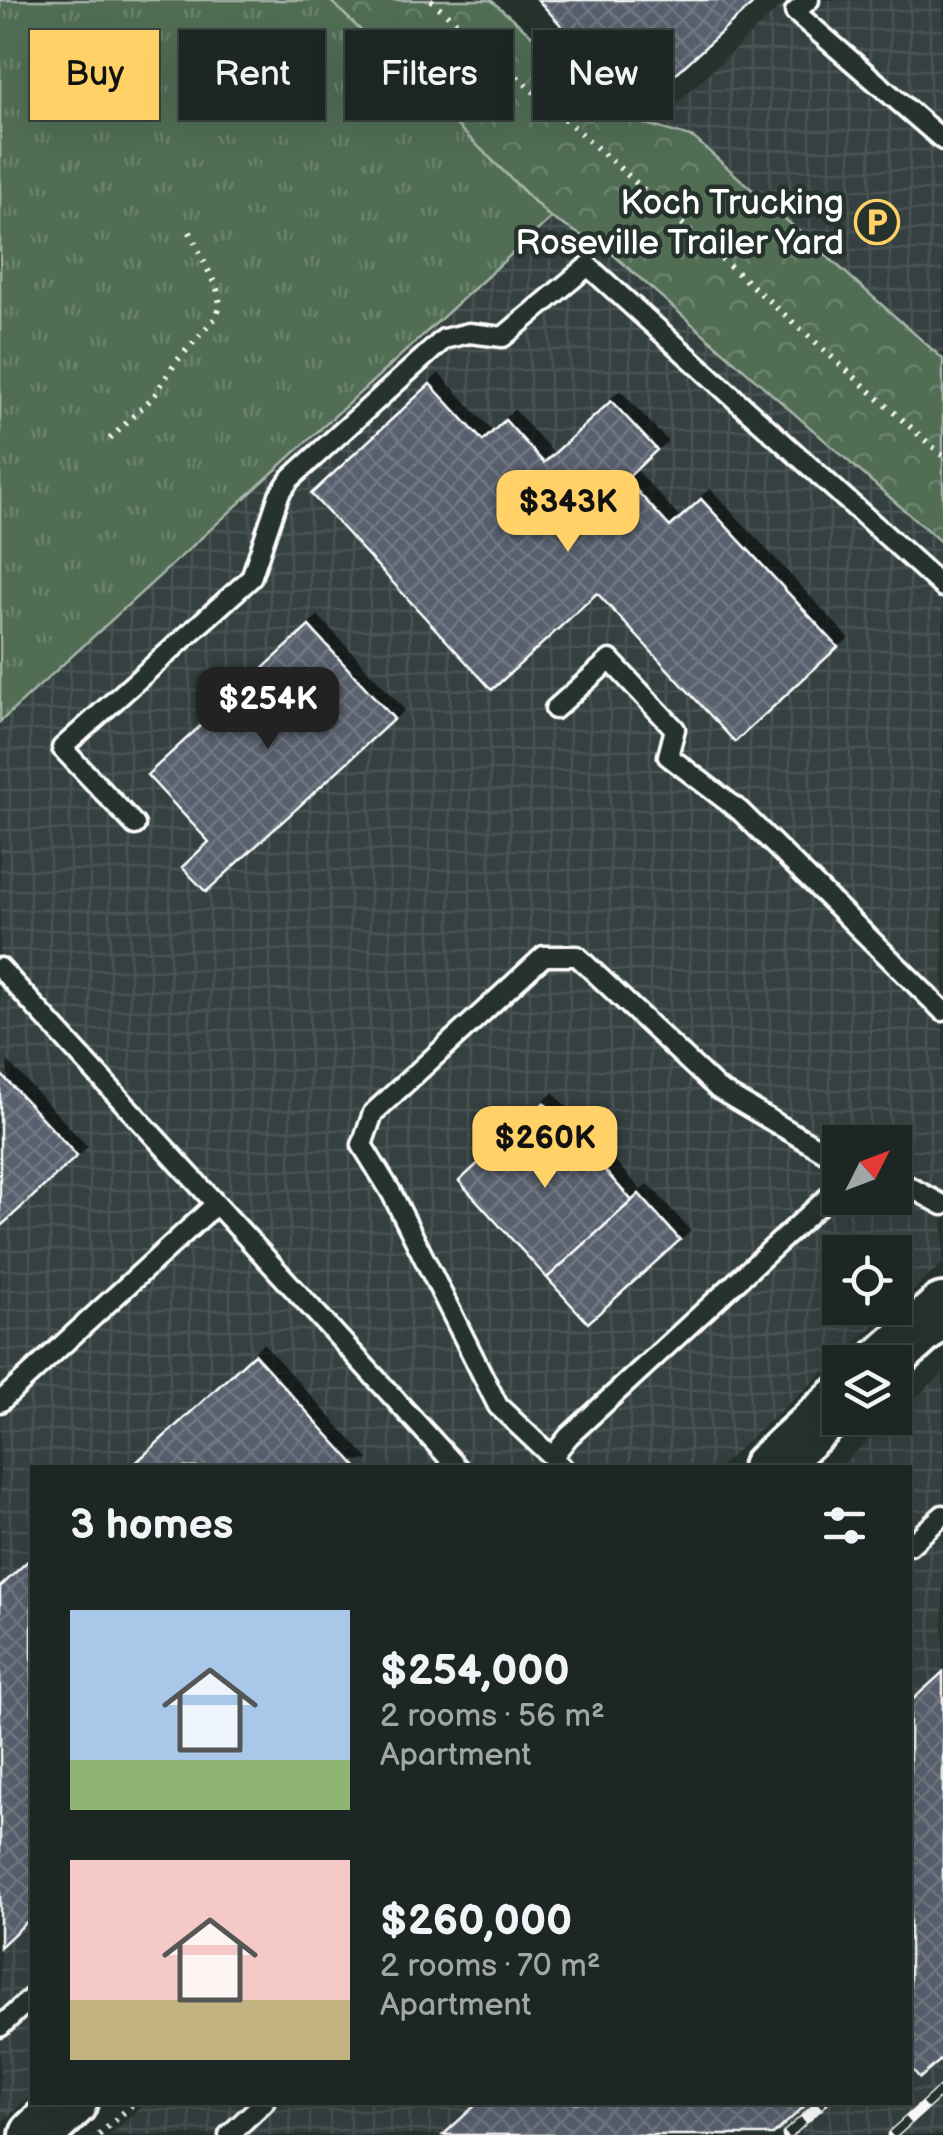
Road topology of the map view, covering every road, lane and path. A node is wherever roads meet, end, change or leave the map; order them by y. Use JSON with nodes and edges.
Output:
{"nodes":[{"id":1,"x":431,"y":0,"type":"edge"},
{"id":2,"x":809,"y":0,"type":"edge"},
{"id":3,"x":943,"y":140,"type":"edge"},
{"id":4,"x":189,"y":230,"type":"dead end"},
{"id":5,"x":110,"y":439,"type":"dead end"},
{"id":6,"x":943,"y":456,"type":"edge"},
{"id":7,"x":943,"y":587,"type":"edge"},
{"id":8,"x":555,"y":709,"type":"dead end"},
{"id":9,"x":134,"y":825,"type":"dead end"},
{"id":10,"x":0,"y":968,"type":"edge"},
{"id":11,"x":943,"y":1011,"type":"edge"},
{"id":12,"x":822,"y":1150,"type":"edge"},
{"id":13,"x":912,"y":1188,"type":"edge"},
{"id":14,"x":822,"y":1203,"type":"edge"},
{"id":15,"x":216,"y":1204,"type":"junction"},
{"id":16,"x":943,"y":1205,"type":"edge"},
{"id":17,"x":943,"y":1308,"type":"edge"},
{"id":18,"x":903,"y":1345,"type":"edge"},
{"id":19,"x":0,"y":1402,"type":"edge"},
{"id":20,"x":822,"y":1418,"type":"edge"},
{"id":21,"x":558,"y":1462,"type":"edge"},
{"id":22,"x":455,"y":1465,"type":"edge"},
{"id":23,"x":771,"y":1465,"type":"edge"},
{"id":24,"x":943,"y":1514,"type":"edge"},
{"id":25,"x":912,"y":1543,"type":"edge"},
{"id":26,"x":30,"y":1999,"type":"edge"},
{"id":27,"x":0,"y":2027,"type":"edge"},
{"id":28,"x":69,"y":2105,"type":"edge"},
{"id":29,"x":132,"y":2105,"type":"edge"},
{"id":30,"x":261,"y":2105,"type":"edge"},
{"id":31,"x":36,"y":2135,"type":"edge"},
{"id":32,"x":99,"y":2135,"type":"edge"},
{"id":33,"x":229,"y":2135,"type":"edge"}],
"edges":[{"from":1,"to":6,"type":"path"},
{"from":2,"to":3,"type":"lane"},
{"from":4,"to":5,"type":"path"},
{"from":7,"to":9,"type":"lane"},
{"from":8,"to":11,"type":"lane"},
{"from":10,"to":15,"type":"lane"},
{"from":12,"to":21,"type":"lane"},
{"from":13,"to":16,"type":"lane"},
{"from":14,"to":21,"type":"lane"},
{"from":15,"to":19,"type":"lane"},
{"from":15,"to":22,"type":"lane"},
{"from":17,"to":18,"type":"street"},
{"from":20,"to":23,"type":"street"},
{"from":24,"to":25,"type":"lane"},
{"from":26,"to":27,"type":"lane"},
{"from":28,"to":31,"type":"street"},
{"from":29,"to":32,"type":"path"},
{"from":30,"to":33,"type":"lane"}]}
